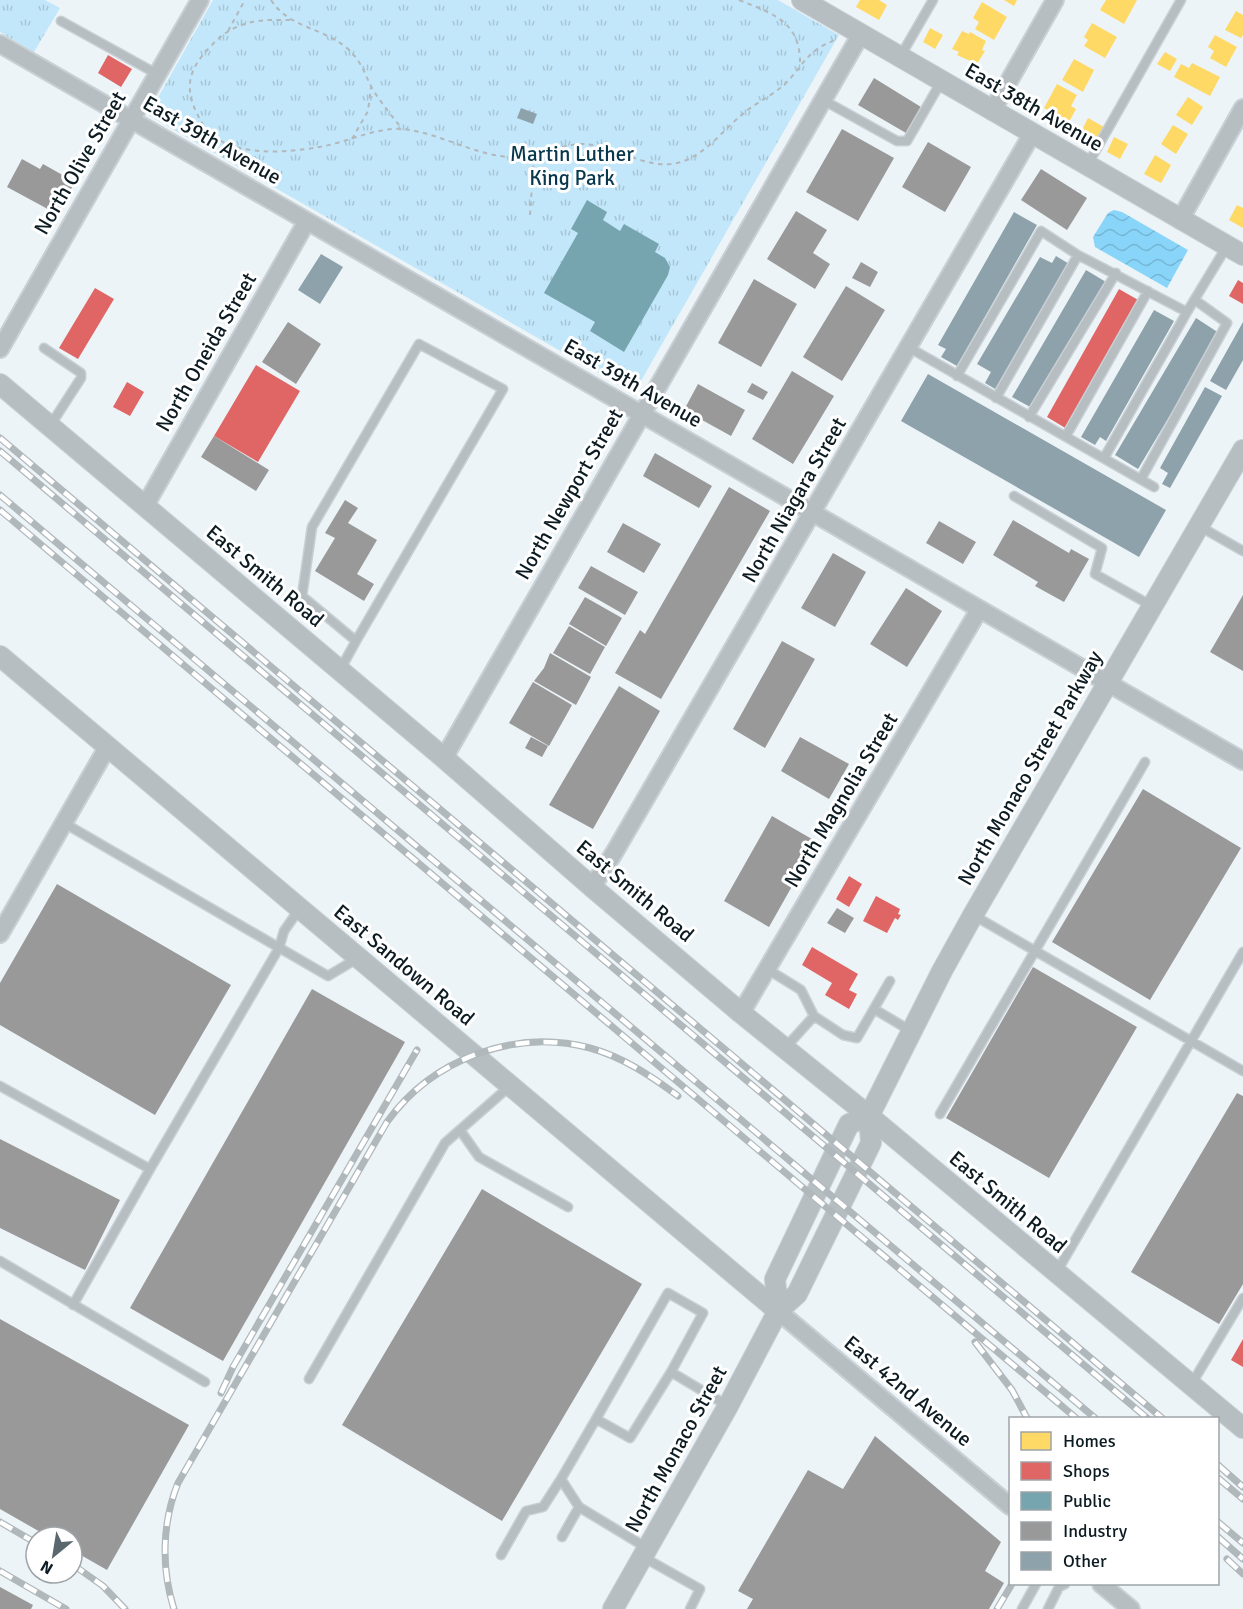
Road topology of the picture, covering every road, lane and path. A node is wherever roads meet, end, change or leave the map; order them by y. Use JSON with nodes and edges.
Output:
{"nodes":[{"id":1,"x":200,"y":0,"type":"edge"},
{"id":2,"x":245,"y":0,"type":"edge"},
{"id":3,"x":271,"y":0,"type":"edge"},
{"id":4,"x":739,"y":0,"type":"edge"},
{"id":5,"x":933,"y":0,"type":"edge"},
{"id":6,"x":1054,"y":0,"type":"edge"},
{"id":7,"x":1180,"y":0,"type":"edge"},
{"id":8,"x":805,"y":1,"type":"edge"},
{"id":9,"x":290,"y":20,"type":"junction"},
{"id":10,"x":61,"y":21,"type":"dead end"},
{"id":11,"x":228,"y":31,"type":"junction"},
{"id":12,"x":861,"y":34,"type":"junction"},
{"id":13,"x":836,"y":39,"type":"dead end"},
{"id":14,"x":0,"y":44,"type":"edge"},
{"id":15,"x":900,"y":57,"type":"junction"},
{"id":16,"x":800,"y":65,"type":"junction"},
{"id":17,"x":157,"y":74,"type":"junction"},
{"id":18,"x":941,"y":81,"type":"junction"},
{"id":19,"x":371,"y":85,"type":"junction"},
{"id":20,"x":823,"y":100,"type":"junction"},
{"id":21,"x":1243,"y":108,"type":"edge"},
{"id":22,"x":992,"y":111,"type":"junction"},
{"id":23,"x":131,"y":120,"type":"junction"},
{"id":24,"x":402,"y":129,"type":"junction"},
{"id":25,"x":1032,"y":134,"type":"junction"},
{"id":26,"x":352,"y":139,"type":"junction"},
{"id":27,"x":534,"y":156,"type":"junction"},
{"id":28,"x":1087,"y":165,"type":"junction"},
{"id":29,"x":1184,"y":213,"type":"junction"},
{"id":30,"x":530,"y":216,"type":"dead end"},
{"id":31,"x":307,"y":221,"type":"junction"},
{"id":32,"x":1235,"y":251,"type":"edge"},
{"id":33,"x":1078,"y":255,"type":"junction"},
{"id":34,"x":1116,"y":273,"type":"junction"},
{"id":35,"x":1148,"y":291,"type":"junction"},
{"id":36,"x":1195,"y":300,"type":"junction"},
{"id":37,"x":1188,"y":312,"type":"junction"},
{"id":38,"x":44,"y":348,"type":"dead end"},
{"id":39,"x":908,"y":348,"type":"junction"},
{"id":40,"x":0,"y":349,"type":"edge"},
{"id":41,"x":957,"y":375,"type":"junction"},
{"id":42,"x":0,"y":384,"type":"edge"},
{"id":43,"x":996,"y":398,"type":"junction"},
{"id":44,"x":641,"y":414,"type":"junction"},
{"id":45,"x":1029,"y":417,"type":"junction"},
{"id":46,"x":50,"y":427,"type":"junction"},
{"id":47,"x":1066,"y":436,"type":"junction"},
{"id":48,"x":1243,"y":450,"type":"edge"},
{"id":49,"x":1104,"y":458,"type":"junction"},
{"id":50,"x":1141,"y":479,"type":"junction"},
{"id":51,"x":1154,"y":486,"type":"dead end"},
{"id":52,"x":1014,"y":496,"type":"dead end"},
{"id":53,"x":145,"y":506,"type":"junction"},
{"id":54,"x":812,"y":513,"type":"junction"},
{"id":55,"x":1199,"y":525,"type":"junction"},
{"id":56,"x":1243,"y":551,"type":"edge"},
{"id":57,"x":1152,"y":607,"type":"junction"},
{"id":58,"x":979,"y":610,"type":"junction"},
{"id":59,"x":356,"y":641,"type":"junction"},
{"id":60,"x":0,"y":656,"type":"edge"},
{"id":61,"x":339,"y":670,"type":"junction"},
{"id":62,"x":1107,"y":683,"type":"junction"},
{"id":63,"x":108,"y":746,"type":"junction"},
{"id":64,"x":444,"y":758,"type":"junction"},
{"id":65,"x":1243,"y":761,"type":"edge"},
{"id":66,"x":1145,"y":762,"type":"dead end"},
{"id":67,"x":64,"y":824,"type":"junction"},
{"id":68,"x":592,"y":887,"type":"junction"},
{"id":69,"x":300,"y":908,"type":"junction"},
{"id":70,"x":973,"y":915,"type":"junction"},
{"id":71,"x":0,"y":934,"type":"edge"},
{"id":72,"x":279,"y":948,"type":"junction"},
{"id":73,"x":1035,"y":951,"type":"junction"},
{"id":74,"x":1243,"y":952,"type":"edge"},
{"id":75,"x":358,"y":958,"type":"junction"},
{"id":76,"x":767,"y":969,"type":"junction"},
{"id":77,"x":890,"y":981,"type":"dead end"},
{"id":78,"x":874,"y":1009,"type":"junction"},
{"id":79,"x":741,"y":1013,"type":"junction"},
{"id":80,"x":814,"y":1016,"type":"junction"},
{"id":81,"x":912,"y":1031,"type":"junction"},
{"id":82,"x":1191,"y":1041,"type":"junction"},
{"id":83,"x":785,"y":1048,"type":"junction"},
{"id":84,"x":1243,"y":1071,"type":"edge"},
{"id":85,"x":510,"y":1085,"type":"junction"},
{"id":86,"x":0,"y":1086,"type":"edge"},
{"id":87,"x":940,"y":1114,"type":"dead end"},
{"id":88,"x":869,"y":1116,"type":"junction"},
{"id":89,"x":460,"y":1130,"type":"junction"},
{"id":90,"x":150,"y":1169,"type":"junction"},
{"id":91,"x":568,"y":1208,"type":"dead end"},
{"id":92,"x":0,"y":1262,"type":"edge"},
{"id":93,"x":1056,"y":1273,"type":"junction"},
{"id":94,"x":1243,"y":1298,"type":"edge"},
{"id":95,"x":74,"y":1305,"type":"junction"},
{"id":96,"x":778,"y":1311,"type":"junction"},
{"id":97,"x":671,"y":1372,"type":"junction"},
{"id":98,"x":309,"y":1379,"type":"dead end"},
{"id":99,"x":205,"y":1382,"type":"dead end"},
{"id":100,"x":1191,"y":1385,"type":"junction"},
{"id":101,"x":728,"y":1406,"type":"junction"},
{"id":102,"x":596,"y":1419,"type":"junction"},
{"id":103,"x":1243,"y":1428,"type":"edge"},
{"id":104,"x":561,"y":1479,"type":"junction"},
{"id":105,"x":1009,"y":1504,"type":"edge"},
{"id":106,"x":579,"y":1507,"type":"junction"},
{"id":107,"x":562,"y":1537,"type":"dead end"},
{"id":108,"x":645,"y":1553,"type":"junction"},
{"id":109,"x":501,"y":1555,"type":"dead end"},
{"id":110,"x":1035,"y":1585,"type":"edge"},
{"id":111,"x":1063,"y":1585,"type":"edge"},
{"id":112,"x":1102,"y":1585,"type":"edge"},
{"id":113,"x":613,"y":1609,"type":"edge"},
{"id":114,"x":690,"y":1609,"type":"edge"},
{"id":115,"x":1022,"y":1609,"type":"edge"},
{"id":116,"x":1048,"y":1609,"type":"edge"},
{"id":117,"x":1131,"y":1609,"type":"edge"}],
"edges":[{"from":1,"to":17,"type":"street","name":"North Olive Street"},
{"from":2,"to":11,"type":"path"},
{"from":3,"to":9,"type":"path"},
{"from":4,"to":16,"type":"path"},
{"from":5,"to":15,"type":"lane"},
{"from":6,"to":22,"type":"street"},
{"from":7,"to":28,"type":"lane"},
{"from":8,"to":12,"type":"street","name":"East 38th Avenue"},
{"from":9,"to":11,"type":"path"},
{"from":9,"to":19,"type":"path"},
{"from":10,"to":17,"type":"lane"},
{"from":11,"to":26,"type":"path"},
{"from":12,"to":15,"type":"street","name":"East 38th Avenue"},
{"from":12,"to":20,"type":"street","name":"North Newport Street"},
{"from":13,"to":16,"type":"path"},
{"from":14,"to":23,"type":"street","name":"East 39th Avenue"},
{"from":15,"to":18,"type":"street","name":"East 38th Avenue"},
{"from":16,"to":27,"type":"path"},
{"from":17,"to":23,"type":"street","name":"North Olive Street"},
{"from":18,"to":20,"type":"lane"},
{"from":18,"to":22,"type":"street","name":"East 38th Avenue"},
{"from":19,"to":24,"type":"path"},
{"from":19,"to":26,"type":"path"},
{"from":20,"to":44,"type":"street","name":"North Newport Street"},
{"from":21,"to":29,"type":"street"},
{"from":22,"to":25,"type":"street","name":"East 38th Avenue"},
{"from":23,"to":31,"type":"street","name":"East 39th Avenue"},
{"from":23,"to":40,"type":"street","name":"North Olive Street"},
{"from":24,"to":26,"type":"path"},
{"from":24,"to":27,"type":"path"},
{"from":25,"to":28,"type":"street","name":"East 38th Avenue"},
{"from":25,"to":39,"type":"street","name":"North Niagara Street"},
{"from":27,"to":30,"type":"path"},
{"from":28,"to":29,"type":"street","name":"East 38th Avenue"},
{"from":29,"to":32,"type":"street","name":"East 38th Avenue"},
{"from":31,"to":44,"type":"street","name":"East 39th Avenue"},
{"from":31,"to":53,"type":"street","name":"North Oneida Street"},
{"from":32,"to":36,"type":"lane"},
{"from":33,"to":34,"type":"lane"},
{"from":33,"to":41,"type":"lane"},
{"from":33,"to":43,"type":"lane"},
{"from":34,"to":35,"type":"lane"},
{"from":34,"to":45,"type":"lane"},
{"from":35,"to":37,"type":"lane"},
{"from":35,"to":47,"type":"lane"},
{"from":36,"to":37,"type":"lane"},
{"from":36,"to":50,"type":"lane"},
{"from":37,"to":49,"type":"lane"},
{"from":38,"to":46,"type":"lane"},
{"from":39,"to":41,"type":"lane"},
{"from":39,"to":54,"type":"street","name":"North Niagara Street"},
{"from":41,"to":43,"type":"lane"},
{"from":42,"to":46,"type":"street","name":"East Smith Road"},
{"from":43,"to":45,"type":"lane"},
{"from":44,"to":54,"type":"street","name":"East 39th Avenue"},
{"from":44,"to":64,"type":"street","name":"North Newport Street"},
{"from":45,"to":47,"type":"lane"},
{"from":46,"to":53,"type":"street","name":"East Smith Road"},
{"from":47,"to":49,"type":"lane"},
{"from":48,"to":55,"type":"street","name":"North Monaco Street Parkway"},
{"from":49,"to":50,"type":"lane"},
{"from":50,"to":51,"type":"lane"},
{"from":52,"to":57,"type":"lane"},
{"from":53,"to":61,"type":"street","name":"East Smith Road"},
{"from":54,"to":58,"type":"street","name":"East 39th Avenue"},
{"from":54,"to":68,"type":"street","name":"North Niagara Street"},
{"from":55,"to":56,"type":"lane"},
{"from":55,"to":57,"type":"street","name":"North Monaco Street Parkway"},
{"from":57,"to":62,"type":"street","name":"North Monaco Street Parkway"},
{"from":58,"to":62,"type":"street","name":"East 39th Avenue"},
{"from":58,"to":76,"type":"street","name":"North Magnolia Street"},
{"from":59,"to":59,"type":"lane"},
{"from":59,"to":61,"type":"lane"},
{"from":60,"to":63,"type":"street","name":"East Sandown Road"},
{"from":61,"to":64,"type":"street","name":"East Smith Road"},
{"from":62,"to":65,"type":"street","name":"East 39th Avenue"},
{"from":62,"to":70,"type":"street","name":"North Monaco Street Parkway"},
{"from":63,"to":67,"type":"street"},
{"from":63,"to":69,"type":"street","name":"East Sandown Road"},
{"from":64,"to":68,"type":"street","name":"East Smith Road"},
{"from":66,"to":73,"type":"lane"},
{"from":67,"to":71,"type":"street"},
{"from":67,"to":72,"type":"lane"},
{"from":68,"to":79,"type":"street","name":"East Smith Road"},
{"from":69,"to":72,"type":"lane"},
{"from":69,"to":75,"type":"street","name":"East Sandown Road"},
{"from":70,"to":73,"type":"lane"},
{"from":70,"to":81,"type":"street","name":"North Monaco Street Parkway"},
{"from":72,"to":75,"type":"lane"},
{"from":72,"to":90,"type":"lane"},
{"from":73,"to":82,"type":"lane"},
{"from":73,"to":87,"type":"lane"},
{"from":74,"to":82,"type":"lane"},
{"from":75,"to":85,"type":"street","name":"East Sandown Road"},
{"from":76,"to":79,"type":"street","name":"North Magnolia Street"},
{"from":76,"to":80,"type":"lane"},
{"from":77,"to":78,"type":"lane"},
{"from":78,"to":80,"type":"lane"},
{"from":78,"to":81,"type":"lane"},
{"from":79,"to":83,"type":"street","name":"East Smith Road"},
{"from":80,"to":83,"type":"lane"},
{"from":81,"to":88,"type":"street","name":"North Monaco Street Parkway"},
{"from":82,"to":84,"type":"lane"},
{"from":82,"to":93,"type":"lane"},
{"from":83,"to":88,"type":"street","name":"East Smith Road"},
{"from":85,"to":89,"type":"lane"},
{"from":85,"to":96,"type":"street","name":"East Sandown Road"},
{"from":86,"to":90,"type":"lane"},
{"from":88,"to":93,"type":"street","name":"East Smith Road"},
{"from":88,"to":96,"type":"street","name":"North Monaco Street"},
{"from":88,"to":96,"type":"street"},
{"from":89,"to":91,"type":"lane"},
{"from":89,"to":98,"type":"lane"},
{"from":90,"to":95,"type":"lane"},
{"from":92,"to":95,"type":"lane"},
{"from":93,"to":100,"type":"street","name":"East Smith Road"},
{"from":94,"to":100,"type":"lane"},
{"from":95,"to":99,"type":"lane"},
{"from":96,"to":101,"type":"street","name":"North Monaco Street"},
{"from":96,"to":105,"type":"street","name":"East 42nd Avenue"},
{"from":97,"to":101,"type":"lane"},
{"from":97,"to":102,"type":"lane"},
{"from":97,"to":102,"type":"lane"},
{"from":100,"to":103,"type":"street","name":"East Smith Road"},
{"from":101,"to":108,"type":"street","name":"North Monaco Street"},
{"from":102,"to":104,"type":"lane"},
{"from":104,"to":106,"type":"lane"},
{"from":104,"to":109,"type":"lane"},
{"from":106,"to":107,"type":"lane"},
{"from":106,"to":108,"type":"lane"},
{"from":108,"to":113,"type":"street","name":"North Monaco Street"},
{"from":108,"to":114,"type":"lane"},
{"from":110,"to":115,"type":"lane"},
{"from":111,"to":116,"type":"lane"},
{"from":112,"to":117,"type":"street"}]}
